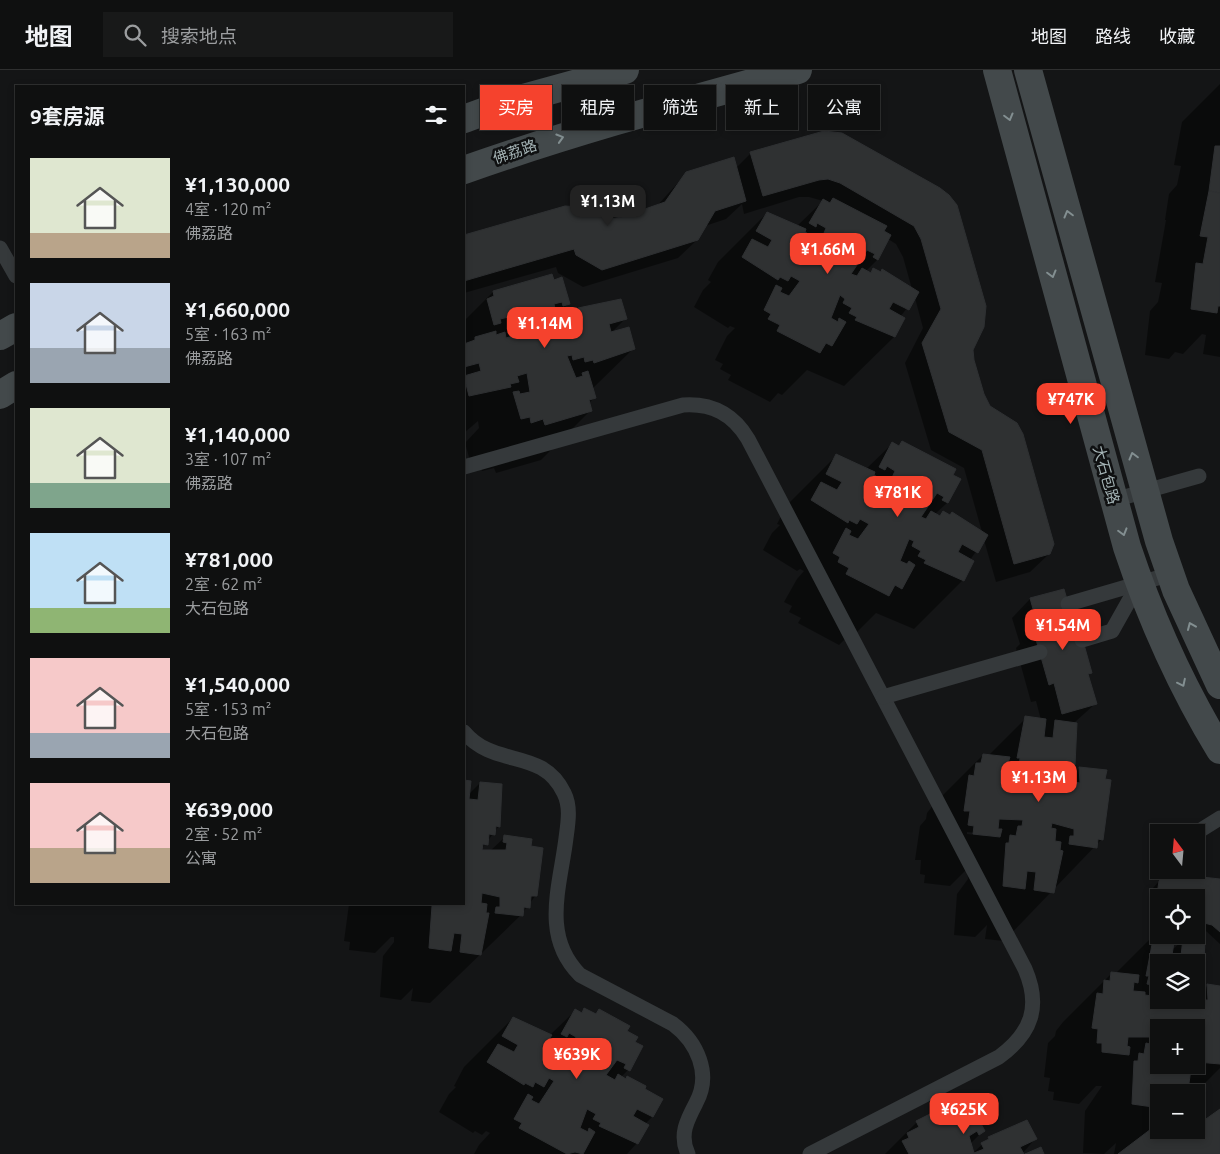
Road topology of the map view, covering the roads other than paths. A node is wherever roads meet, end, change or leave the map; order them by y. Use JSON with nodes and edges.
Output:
{"nodes":[{"id":1,"x":625,"y":70,"type":"edge"},
{"id":2,"x":798,"y":70,"type":"edge"},
{"id":3,"x":996,"y":70,"type":"edge"},
{"id":4,"x":1028,"y":70,"type":"edge"},
{"id":5,"x":465,"y":119,"type":"edge"},
{"id":6,"x":465,"y":170,"type":"edge"},
{"id":7,"x":0,"y":248,"type":"edge"},
{"id":8,"x":15,"y":274,"type":"edge"},
{"id":9,"x":15,"y":328,"type":"edge"},
{"id":10,"x":0,"y":336,"type":"edge"},
{"id":11,"x":15,"y":387,"type":"edge"},
{"id":12,"x":0,"y":395,"type":"edge"},
{"id":13,"x":465,"y":467,"type":"edge"},
{"id":14,"x":1198,"y":476,"type":"dead end"},
{"id":15,"x":1144,"y":491,"type":"junction"},
{"id":16,"x":1114,"y":500,"type":"junction"},
{"id":17,"x":1171,"y":574,"type":"junction"},
{"id":18,"x":1139,"y":583,"type":"junction"},
{"id":19,"x":1068,"y":604,"type":"dead end"},
{"id":20,"x":1082,"y":640,"type":"dead end"},
{"id":21,"x":1040,"y":652,"type":"dead end"},
{"id":22,"x":1220,"y":685,"type":"edge"},
{"id":23,"x":883,"y":697,"type":"junction"},
{"id":24,"x":465,"y":733,"type":"edge"},
{"id":25,"x":1220,"y":750,"type":"edge"},
{"id":26,"x":1220,"y":818,"type":"edge"},
{"id":27,"x":1205,"y":827,"type":"edge"},
{"id":28,"x":829,"y":1149,"type":"edge"},
{"id":29,"x":688,"y":1154,"type":"edge"},
{"id":30,"x":810,"y":1154,"type":"edge"}],
"edges":[{"from":1,"to":5,"type":"street"},
{"from":6,"to":2,"type":"street","name":"佛荔路","one_way":true},
{"from":3,"to":16,"type":"street","name":"大石包路","one_way":true},
{"from":15,"to":4,"type":"street","one_way":true},
{"from":7,"to":8,"type":"lane"},
{"from":9,"to":10,"type":"street"},
{"from":11,"to":12,"type":"street"},
{"from":13,"to":23,"type":"lane"},
{"from":14,"to":15,"type":"lane"},
{"from":15,"to":16,"type":"lane"},
{"from":15,"to":17,"type":"street"},
{"from":16,"to":18,"type":"street","name":"大石包路","one_way":true},
{"from":17,"to":18,"type":"lane"},
{"from":22,"to":17,"type":"street","one_way":true},
{"from":18,"to":19,"type":"lane"},
{"from":18,"to":20,"type":"lane"},
{"from":18,"to":25,"type":"street","name":"大石包路","one_way":true},
{"from":21,"to":23,"type":"lane"},
{"from":23,"to":28,"type":"lane"},
{"from":24,"to":29,"type":"lane"},
{"from":26,"to":27,"type":"lane"},
{"from":28,"to":30,"type":"lane"}]}
